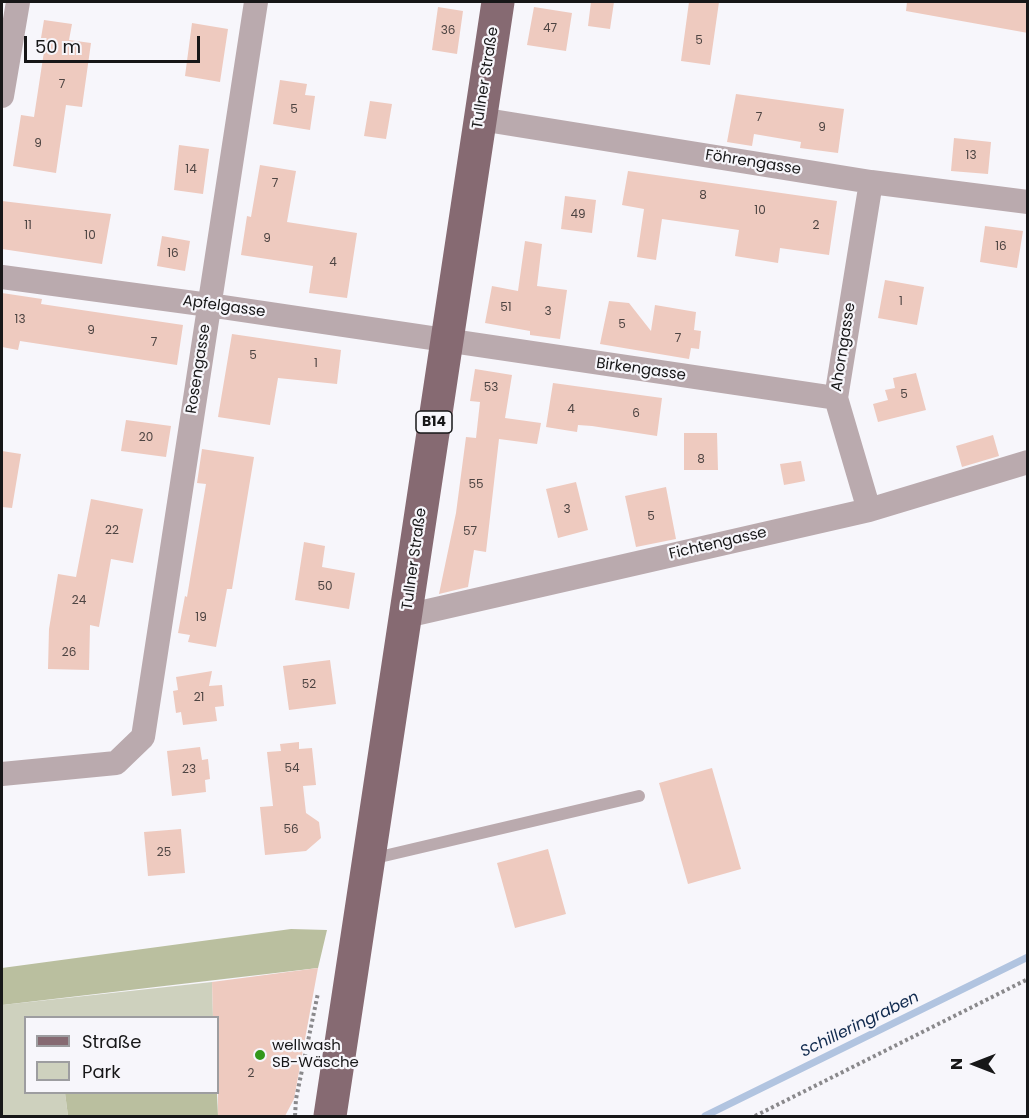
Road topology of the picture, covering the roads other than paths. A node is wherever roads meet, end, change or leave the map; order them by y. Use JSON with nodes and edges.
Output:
{"nodes":[{"id":1,"x":18,"y":2,"type":"edge"},
{"id":2,"x":256,"y":2,"type":"edge"},
{"id":3,"x":498,"y":2,"type":"edge"},
{"id":4,"x":2,"y":96,"type":"edge"},
{"id":5,"x":480,"y":119,"type":"junction"},
{"id":6,"x":871,"y":182,"type":"junction"},
{"id":7,"x":1028,"y":202,"type":"edge"},
{"id":8,"x":2,"y":277,"type":"edge"},
{"id":9,"x":209,"y":304,"type":"junction"},
{"id":10,"x":446,"y":341,"type":"junction"},
{"id":11,"x":836,"y":398,"type":"junction"},
{"id":12,"x":1028,"y":462,"type":"edge"},
{"id":13,"x":869,"y":510,"type":"junction"},
{"id":14,"x":406,"y":616,"type":"junction"},
{"id":15,"x":2,"y":774,"type":"edge"},
{"id":16,"x":639,"y":796,"type":"dead end"},
{"id":17,"x":369,"y":859,"type":"junction"},
{"id":18,"x":330,"y":1116,"type":"edge"}],
"edges":[{"from":1,"to":4,"type":"street"},
{"from":2,"to":9,"type":"street","name":"Rosengasse"},
{"from":3,"to":5,"type":"main road","name":"Tullner Straße","number":"B14"},
{"from":5,"to":6,"type":"street","name":"Föhrengasse"},
{"from":5,"to":10,"type":"main road","name":"Tullner Straße","number":"B14"},
{"from":6,"to":7,"type":"street","name":"Föhrengasse"},
{"from":6,"to":11,"type":"street","name":"Ahorngasse"},
{"from":8,"to":9,"type":"street","name":"Apfelgasse"},
{"from":9,"to":10,"type":"street","name":"Apfelgasse"},
{"from":9,"to":15,"type":"street","name":"Rosengasse"},
{"from":10,"to":11,"type":"street","name":"Birkengasse"},
{"from":10,"to":14,"type":"main road","name":"Tullner Straße","number":"B14"},
{"from":11,"to":13,"type":"street","name":"Ahorngasse"},
{"from":12,"to":13,"type":"street","name":"Fichtengasse"},
{"from":13,"to":14,"type":"street","name":"Fichtengasse"},
{"from":14,"to":17,"type":"main road","name":"Tullner Straße","number":"B14"},
{"from":16,"to":17,"type":"lane"},
{"from":17,"to":18,"type":"main road","name":"Tullner Straße","number":"B14"}]}
